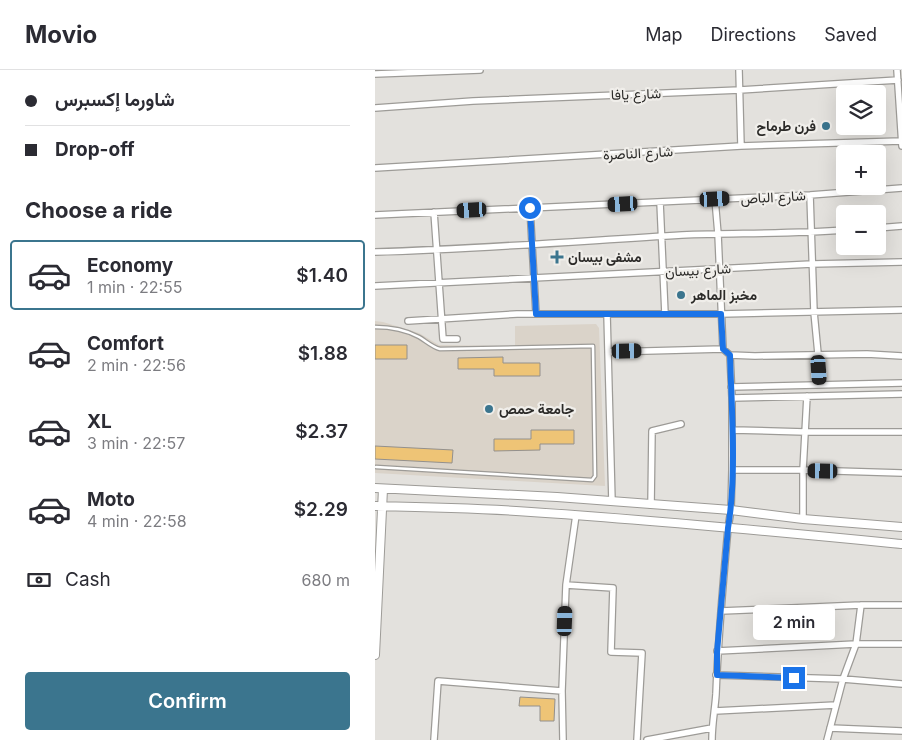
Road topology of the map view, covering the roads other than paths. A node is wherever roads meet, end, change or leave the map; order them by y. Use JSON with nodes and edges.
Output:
{"nodes":[{"id":1,"x":480,"y":70,"type":"edge"},
{"id":2,"x":739,"y":70,"type":"edge"},
{"id":3,"x":897,"y":70,"type":"edge"},
{"id":4,"x":375,"y":74,"type":"edge"},
{"id":5,"x":898,"y":80,"type":"junction"},
{"id":6,"x":740,"y":90,"type":"junction"},
{"id":7,"x":375,"y":108,"type":"edge"},
{"id":8,"x":902,"y":143,"type":"edge"},
{"id":9,"x":741,"y":146,"type":"junction"},
{"id":10,"x":375,"y":168,"type":"edge"},
{"id":11,"x":902,"y":188,"type":"edge"},
{"id":12,"x":810,"y":195,"type":"junction"},
{"id":13,"x":715,"y":199,"type":"junction"},
{"id":14,"x":660,"y":202,"type":"junction"},
{"id":15,"x":530,"y":208,"type":"junction"},
{"id":16,"x":434,"y":212,"type":"junction"},
{"id":17,"x":375,"y":214,"type":"edge"},
{"id":18,"x":902,"y":226,"type":"edge"},
{"id":19,"x":886,"y":227,"type":"edge"},
{"id":20,"x":836,"y":231,"type":"edge"},
{"id":21,"x":811,"y":233,"type":"junction"},
{"id":22,"x":718,"y":234,"type":"junction"},
{"id":23,"x":661,"y":236,"type":"junction"},
{"id":24,"x":532,"y":244,"type":"junction"},
{"id":25,"x":436,"y":250,"type":"junction"},
{"id":26,"x":375,"y":252,"type":"edge"},
{"id":27,"x":902,"y":262,"type":"edge"},
{"id":28,"x":812,"y":264,"type":"junction"},
{"id":29,"x":720,"y":269,"type":"junction"},
{"id":30,"x":663,"y":271,"type":"junction"},
{"id":31,"x":534,"y":278,"type":"junction"},
{"id":32,"x":439,"y":282,"type":"junction"},
{"id":33,"x":375,"y":286,"type":"edge"},
{"id":34,"x":902,"y":310,"type":"edge"},
{"id":35,"x":814,"y":312,"type":"junction"},
{"id":36,"x":536,"y":314,"type":"junction"},
{"id":37,"x":607,"y":314,"type":"junction"},
{"id":38,"x":665,"y":314,"type":"junction"},
{"id":39,"x":721,"y":314,"type":"junction"},
{"id":40,"x":441,"y":319,"type":"junction"},
{"id":41,"x":408,"y":321,"type":"dead end"},
{"id":42,"x":375,"y":327,"type":"edge"},
{"id":43,"x":457,"y":339,"type":"dead end"},
{"id":44,"x":723,"y":349,"type":"junction"},
{"id":45,"x":608,"y":352,"type":"junction"},
{"id":46,"x":730,"y":355,"type":"junction"},
{"id":47,"x":818,"y":355,"type":"junction"},
{"id":48,"x":902,"y":356,"type":"edge"},
{"id":49,"x":902,"y":383,"type":"edge"},
{"id":50,"x":821,"y":385,"type":"junction"},
{"id":51,"x":731,"y":387,"type":"junction"},
{"id":52,"x":902,"y":394,"type":"edge"},
{"id":53,"x":807,"y":396,"type":"junction"},
{"id":54,"x":732,"y":398,"type":"junction"},
{"id":55,"x":681,"y":424,"type":"dead end"},
{"id":56,"x":733,"y":430,"type":"junction"},
{"id":57,"x":805,"y":432,"type":"junction"},
{"id":58,"x":902,"y":432,"type":"edge"},
{"id":59,"x":376,"y":467,"type":"dead end"},
{"id":60,"x":733,"y":470,"type":"junction"},
{"id":61,"x":803,"y":470,"type":"junction"},
{"id":62,"x":902,"y":472,"type":"edge"},
{"id":63,"x":379,"y":488,"type":"edge"},
{"id":64,"x":612,"y":502,"type":"junction"},
{"id":65,"x":651,"y":505,"type":"junction"},
{"id":66,"x":379,"y":506,"type":"edge"},
{"id":67,"x":731,"y":510,"type":"junction"},
{"id":68,"x":576,"y":515,"type":"junction"},
{"id":69,"x":803,"y":519,"type":"junction"},
{"id":70,"x":728,"y":528,"type":"junction"},
{"id":71,"x":902,"y":528,"type":"edge"},
{"id":72,"x":902,"y":544,"type":"edge"},
{"id":73,"x":565,"y":585,"type":"junction"},
{"id":74,"x":861,"y":605,"type":"junction"},
{"id":75,"x":902,"y":605,"type":"edge"},
{"id":76,"x":721,"y":611,"type":"junction"},
{"id":77,"x":856,"y":644,"type":"junction"},
{"id":78,"x":902,"y":644,"type":"edge"},
{"id":79,"x":717,"y":652,"type":"junction"},
{"id":80,"x":375,"y":655,"type":"edge"},
{"id":81,"x":717,"y":675,"type":"junction"},
{"id":82,"x":843,"y":679,"type":"junction"},
{"id":83,"x":902,"y":684,"type":"edge"},
{"id":84,"x":563,"y":691,"type":"junction"},
{"id":85,"x":836,"y":705,"type":"junction"},
{"id":86,"x":715,"y":711,"type":"junction"},
{"id":87,"x":712,"y":728,"type":"junction"},
{"id":88,"x":830,"y":728,"type":"junction"},
{"id":89,"x":902,"y":731,"type":"edge"},
{"id":90,"x":434,"y":740,"type":"edge"},
{"id":91,"x":563,"y":740,"type":"edge"},
{"id":92,"x":637,"y":740,"type":"edge"},
{"id":93,"x":647,"y":740,"type":"edge"},
{"id":94,"x":712,"y":740,"type":"edge"},
{"id":95,"x":827,"y":740,"type":"edge"}],
"edges":[{"from":1,"to":4,"type":"street"},
{"from":2,"to":6,"type":"street"},
{"from":3,"to":5,"type":"street"},
{"from":5,"to":6,"type":"street","name":"شارع يافا"},
{"from":5,"to":8,"type":"street"},
{"from":6,"to":7,"type":"street","name":"شارع يافا"},
{"from":6,"to":9,"type":"street"},
{"from":8,"to":9,"type":"street","name":"شارع الناصرة"},
{"from":9,"to":10,"type":"street","name":"شارع الناصرة"},
{"from":11,"to":12,"type":"street","name":"شارع الباص"},
{"from":12,"to":13,"type":"street","name":"شارع الباص"},
{"from":12,"to":21,"type":"street"},
{"from":13,"to":14,"type":"street","name":"شارع الباص"},
{"from":13,"to":22,"type":"street"},
{"from":14,"to":15,"type":"street","name":"شارع الباص"},
{"from":14,"to":23,"type":"street"},
{"from":15,"to":16,"type":"street","name":"شارع الباص"},
{"from":15,"to":24,"type":"street"},
{"from":16,"to":17,"type":"street","name":"شارع الباص"},
{"from":16,"to":25,"type":"street"},
{"from":18,"to":19,"type":"street"},
{"from":20,"to":21,"type":"street"},
{"from":21,"to":22,"type":"street"},
{"from":21,"to":28,"type":"street"},
{"from":22,"to":23,"type":"street"},
{"from":22,"to":29,"type":"street"},
{"from":23,"to":24,"type":"street"},
{"from":23,"to":30,"type":"street"},
{"from":24,"to":25,"type":"street"},
{"from":24,"to":31,"type":"street"},
{"from":25,"to":26,"type":"street"},
{"from":25,"to":32,"type":"street"},
{"from":27,"to":28,"type":"street","name":"شارع بيسان"},
{"from":28,"to":29,"type":"street","name":"شارع بيسان"},
{"from":28,"to":35,"type":"street"},
{"from":29,"to":30,"type":"street","name":"شارع بيسان"},
{"from":29,"to":39,"type":"street"},
{"from":30,"to":31,"type":"street","name":"شارع بيسان"},
{"from":30,"to":38,"type":"street"},
{"from":31,"to":32,"type":"street","name":"شارع بيسان"},
{"from":31,"to":36,"type":"street"},
{"from":32,"to":33,"type":"street","name":"شارع بيسان"},
{"from":32,"to":40,"type":"street"},
{"from":34,"to":35,"type":"street"},
{"from":35,"to":39,"type":"street"},
{"from":35,"to":47,"type":"street"},
{"from":36,"to":37,"type":"street"},
{"from":36,"to":40,"type":"street"},
{"from":37,"to":38,"type":"street"},
{"from":37,"to":45,"type":"street"},
{"from":38,"to":39,"type":"street"},
{"from":39,"to":44,"type":"street"},
{"from":40,"to":41,"type":"street"},
{"from":40,"to":43,"type":"street"},
{"from":42,"to":59,"type":"lane"},
{"from":44,"to":45,"type":"street"},
{"from":44,"to":46,"type":"street"},
{"from":45,"to":64,"type":"street"},
{"from":46,"to":47,"type":"street"},
{"from":46,"to":51,"type":"street"},
{"from":47,"to":48,"type":"street"},
{"from":47,"to":50,"type":"street"},
{"from":49,"to":50,"type":"street"},
{"from":50,"to":51,"type":"street"},
{"from":51,"to":54,"type":"street"},
{"from":52,"to":53,"type":"street"},
{"from":53,"to":54,"type":"street"},
{"from":53,"to":57,"type":"street"},
{"from":54,"to":56,"type":"street"},
{"from":55,"to":65,"type":"street"},
{"from":56,"to":57,"type":"street"},
{"from":56,"to":60,"type":"street"},
{"from":57,"to":58,"type":"street"},
{"from":57,"to":61,"type":"street"},
{"from":60,"to":61,"type":"street"},
{"from":60,"to":67,"type":"street"},
{"from":61,"to":62,"type":"street"},
{"from":61,"to":69,"type":"street"},
{"from":63,"to":64,"type":"main road"},
{"from":63,"to":66,"type":"main road"},
{"from":64,"to":65,"type":"main road"},
{"from":65,"to":67,"type":"main road"},
{"from":66,"to":68,"type":"main road"},
{"from":66,"to":80,"type":"main road"},
{"from":67,"to":69,"type":"main road"},
{"from":67,"to":70,"type":"street"},
{"from":68,"to":70,"type":"main road"},
{"from":68,"to":73,"type":"street"},
{"from":69,"to":71,"type":"main road"},
{"from":70,"to":72,"type":"main road"},
{"from":70,"to":76,"type":"street"},
{"from":73,"to":84,"type":"street"},
{"from":73,"to":92,"type":"street"},
{"from":74,"to":75,"type":"street"},
{"from":74,"to":76,"type":"street"},
{"from":74,"to":77,"type":"street"},
{"from":76,"to":79,"type":"street"},
{"from":77,"to":78,"type":"street"},
{"from":77,"to":79,"type":"street"},
{"from":77,"to":82,"type":"street"},
{"from":79,"to":81,"type":"street"},
{"from":81,"to":82,"type":"street"},
{"from":81,"to":86,"type":"street"},
{"from":82,"to":83,"type":"street"},
{"from":82,"to":85,"type":"street"},
{"from":84,"to":90,"type":"street"},
{"from":84,"to":91,"type":"street"},
{"from":85,"to":86,"type":"street"},
{"from":85,"to":88,"type":"street"},
{"from":86,"to":87,"type":"street"},
{"from":87,"to":93,"type":"street"},
{"from":87,"to":94,"type":"street"},
{"from":88,"to":89,"type":"street"},
{"from":88,"to":95,"type":"street"}]}
